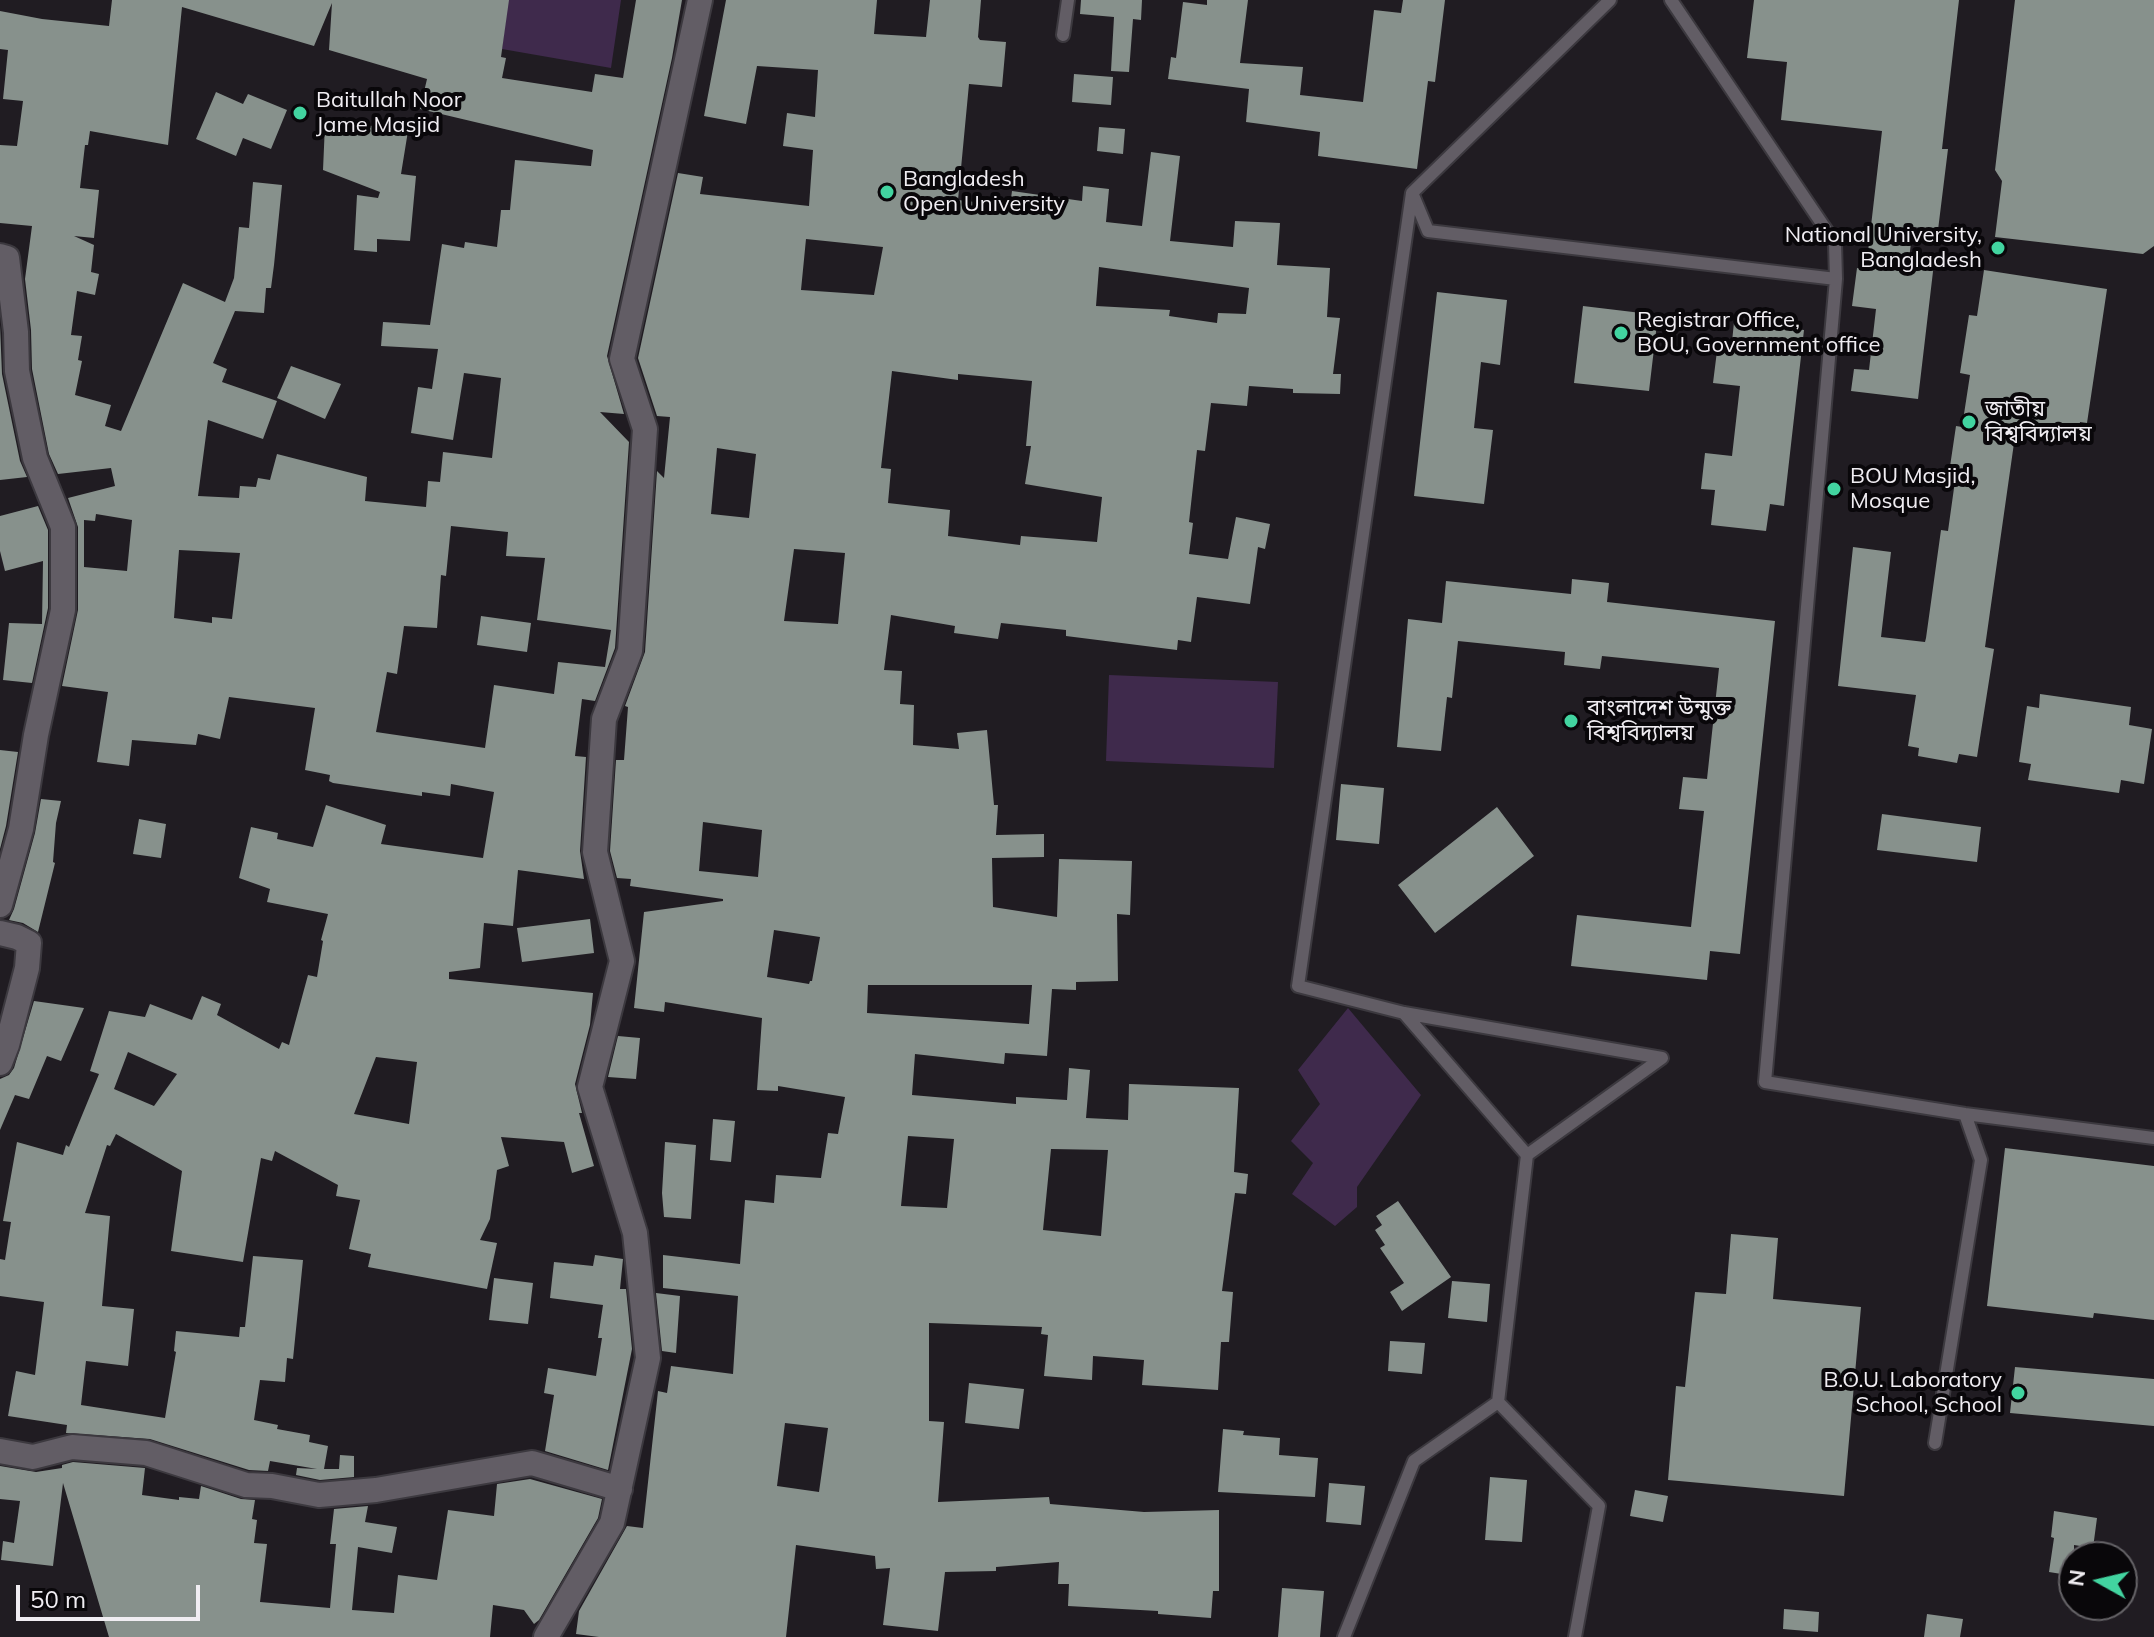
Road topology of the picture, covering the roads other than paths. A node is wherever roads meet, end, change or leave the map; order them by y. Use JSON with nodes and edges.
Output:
{"nodes":[{"id":1,"x":700,"y":0,"type":"edge"},
{"id":2,"x":1068,"y":0,"type":"edge"},
{"id":3,"x":1610,"y":0,"type":"edge"},
{"id":4,"x":1671,"y":0,"type":"edge"},
{"id":5,"x":1063,"y":35,"type":"dead end"},
{"id":6,"x":1412,"y":193,"type":"junction"},
{"id":7,"x":0,"y":256,"type":"edge"},
{"id":8,"x":1836,"y":279,"type":"junction"},
{"id":9,"x":0,"y":905,"type":"edge"},
{"id":10,"x":0,"y":933,"type":"edge"},
{"id":11,"x":1404,"y":1013,"type":"junction"},
{"id":12,"x":2,"y":1050,"type":"edge"},
{"id":13,"x":1965,"y":1114,"type":"junction"},
{"id":14,"x":2154,"y":1138,"type":"edge"},
{"id":15,"x":1527,"y":1155,"type":"junction"},
{"id":16,"x":1498,"y":1402,"type":"junction"},
{"id":17,"x":1935,"y":1443,"type":"dead end"},
{"id":18,"x":0,"y":1451,"type":"edge"},
{"id":19,"x":620,"y":1489,"type":"junction"},
{"id":20,"x":546,"y":1637,"type":"edge"},
{"id":21,"x":1344,"y":1637,"type":"edge"},
{"id":22,"x":1575,"y":1637,"type":"edge"}],
"edges":[{"from":1,"to":19,"type":"street"},
{"from":2,"to":5,"type":"lane"},
{"from":3,"to":6,"type":"lane"},
{"from":4,"to":8,"type":"lane"},
{"from":6,"to":8,"type":"lane"},
{"from":6,"to":11,"type":"lane"},
{"from":7,"to":9,"type":"street"},
{"from":8,"to":13,"type":"lane"},
{"from":10,"to":12,"type":"street"},
{"from":11,"to":15,"type":"lane"},
{"from":11,"to":15,"type":"lane"},
{"from":13,"to":14,"type":"lane"},
{"from":13,"to":17,"type":"lane"},
{"from":15,"to":16,"type":"lane"},
{"from":16,"to":21,"type":"lane"},
{"from":16,"to":22,"type":"lane"},
{"from":18,"to":19,"type":"street"},
{"from":19,"to":20,"type":"street"}]}
